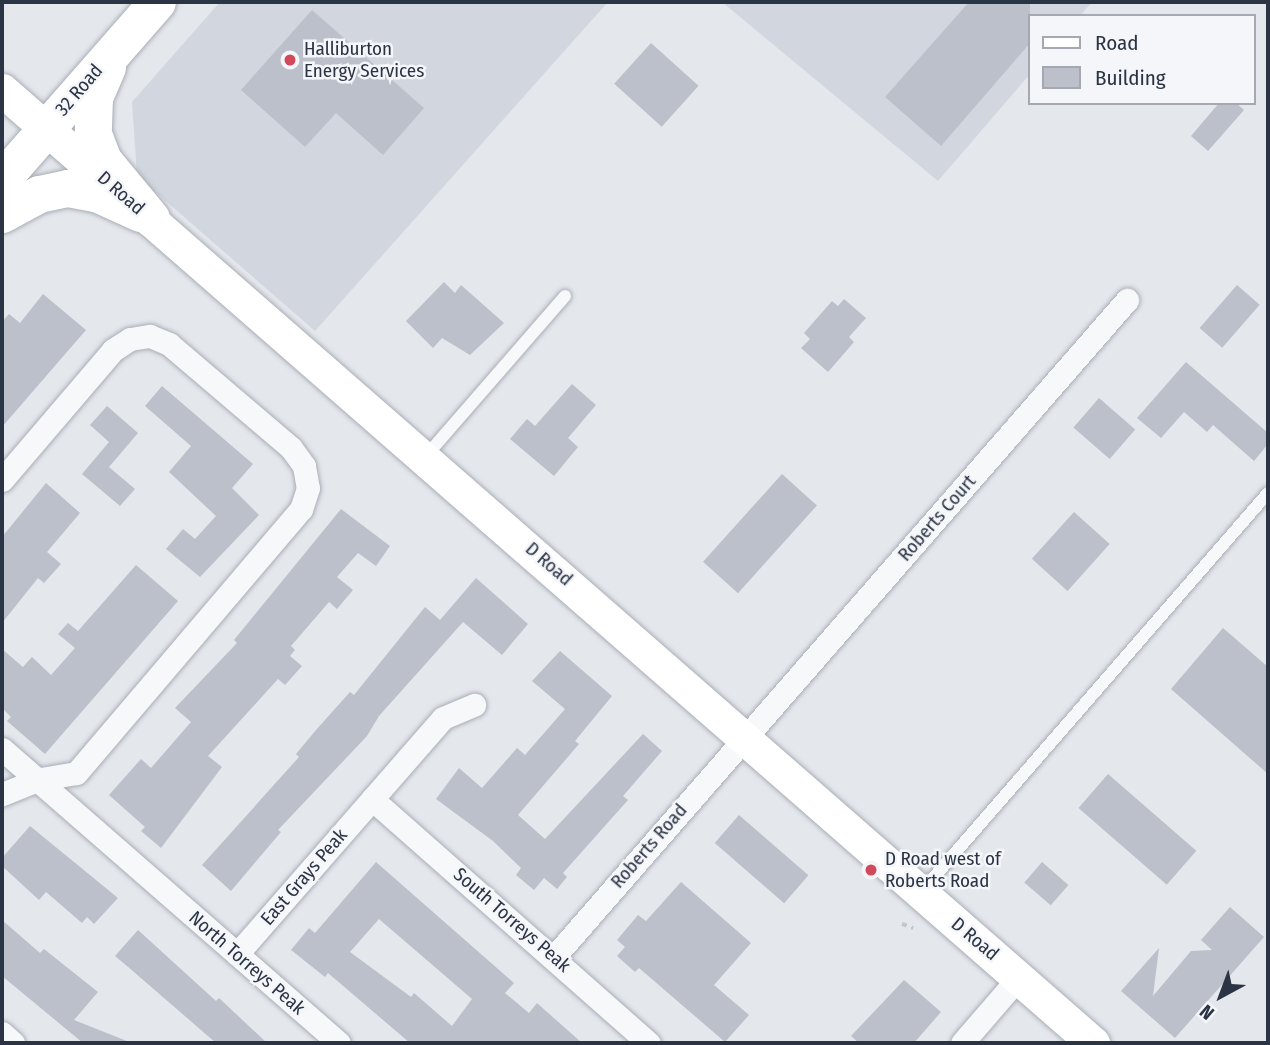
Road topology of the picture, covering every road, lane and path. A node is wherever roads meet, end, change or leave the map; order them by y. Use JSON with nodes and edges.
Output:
{"nodes":[{"id":1,"x":157,"y":2,"type":"edge"},
{"id":2,"x":123,"y":40,"type":"junction"},
{"id":3,"x":2,"y":90,"type":"edge"},
{"id":4,"x":45,"y":128,"type":"junction"},
{"id":5,"x":2,"y":179,"type":"edge"},
{"id":6,"x":2,"y":214,"type":"edge"},
{"id":7,"x":151,"y":218,"type":"junction"},
{"id":8,"x":565,"y":296,"type":"dead end"},
{"id":9,"x":1127,"y":300,"type":"dead end"},
{"id":10,"x":426,"y":456,"type":"junction"},
{"id":11,"x":2,"y":480,"type":"edge"},
{"id":12,"x":1268,"y":493,"type":"edge"},
{"id":13,"x":474,"y":705,"type":"dead end"},
{"id":14,"x":744,"y":734,"type":"junction"},
{"id":15,"x":2,"y":749,"type":"edge"},
{"id":16,"x":37,"y":780,"type":"junction"},
{"id":17,"x":2,"y":794,"type":"edge"},
{"id":18,"x":372,"y":799,"type":"junction"},
{"id":19,"x":920,"y":893,"type":"junction"},
{"id":20,"x":902,"y":924,"type":"dead end"},
{"id":21,"x":913,"y":928,"type":"dead end"},
{"id":22,"x":236,"y":954,"type":"junction"},
{"id":23,"x":554,"y":957,"type":"junction"},
{"id":24,"x":1019,"y":978,"type":"junction"},
{"id":25,"x":2,"y":1034,"type":"edge"},
{"id":26,"x":13,"y":1043,"type":"edge"},
{"id":27,"x":340,"y":1043,"type":"edge"},
{"id":28,"x":649,"y":1043,"type":"edge"},
{"id":29,"x":962,"y":1043,"type":"edge"},
{"id":30,"x":1093,"y":1043,"type":"edge"}],
"edges":[{"from":1,"to":2,"type":"main road","name":"32 Road"},
{"from":2,"to":4,"type":"main road","name":"32 Road"},
{"from":2,"to":7,"type":"main road"},
{"from":3,"to":4,"type":"street","name":"D Road"},
{"from":4,"to":5,"type":"main road","name":"32 Road"},
{"from":4,"to":7,"type":"street","name":"D Road"},
{"from":6,"to":7,"type":"main road"},
{"from":7,"to":10,"type":"street","name":"D Road"},
{"from":8,"to":10,"type":"lane"},
{"from":9,"to":14,"type":"street","name":"Roberts Court"},
{"from":10,"to":14,"type":"street","name":"D Road"},
{"from":11,"to":16,"type":"street"},
{"from":12,"to":19,"type":"lane"},
{"from":13,"to":18,"type":"street","name":"East Grays Peak"},
{"from":14,"to":19,"type":"street","name":"D Road"},
{"from":14,"to":23,"type":"street","name":"Roberts Road"},
{"from":15,"to":16,"type":"street","name":"North Torreys Peak"},
{"from":16,"to":17,"type":"street"},
{"from":16,"to":22,"type":"street","name":"North Torreys Peak"},
{"from":18,"to":22,"type":"street","name":"East Grays Peak"},
{"from":18,"to":23,"type":"street","name":"South Torreys Peak"},
{"from":19,"to":24,"type":"street","name":"D Road"},
{"from":20,"to":21,"type":"path"},
{"from":22,"to":27,"type":"street","name":"North Torreys Peak"},
{"from":23,"to":28,"type":"street","name":"South Torreys Peak"},
{"from":24,"to":29,"type":"street"},
{"from":24,"to":30,"type":"street","name":"D Road"},
{"from":25,"to":26,"type":"street"}]}
